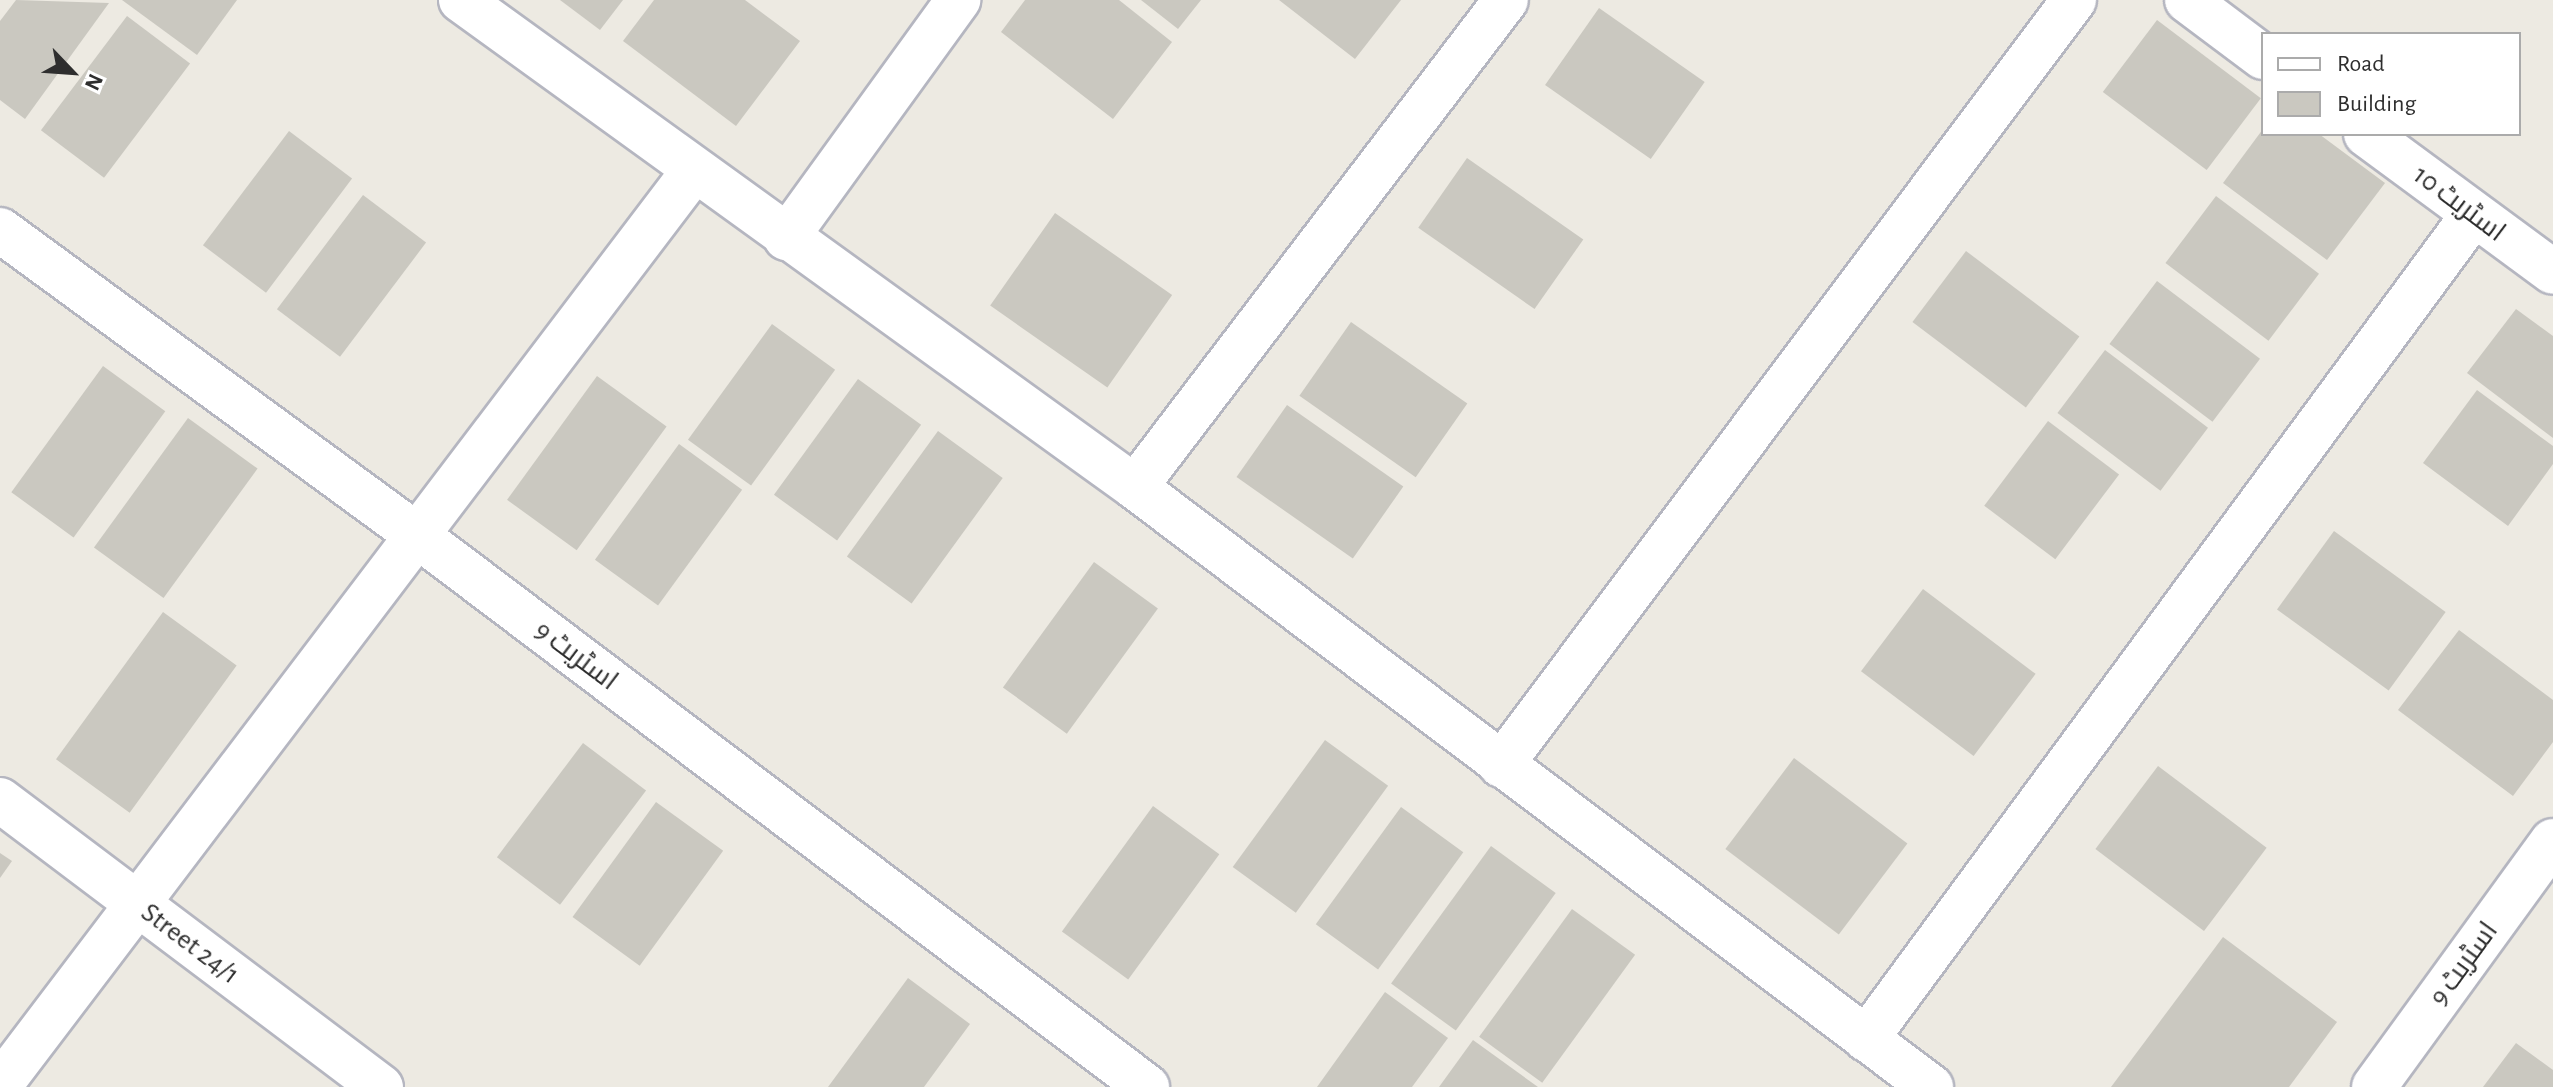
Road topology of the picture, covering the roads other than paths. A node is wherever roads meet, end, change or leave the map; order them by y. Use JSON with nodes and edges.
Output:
{"nodes":[{"id":1,"x":461,"y":0,"type":"edge"},
{"id":2,"x":958,"y":0,"type":"edge"},
{"id":3,"x":1506,"y":0,"type":"edge"},
{"id":4,"x":2074,"y":0,"type":"edge"},
{"id":5,"x":2187,"y":0,"type":"edge"},
{"id":6,"x":2261,"y":56,"type":"edge"},
{"id":7,"x":2369,"y":136,"type":"edge"},
{"id":8,"x":692,"y":173,"type":"junction"},
{"id":9,"x":2473,"y":215,"type":"junction"},
{"id":10,"x":0,"y":230,"type":"edge"},
{"id":11,"x":786,"y":238,"type":"junction"},
{"id":12,"x":2553,"y":272,"type":"edge"},
{"id":13,"x":1135,"y":487,"type":"junction"},
{"id":14,"x":414,"y":533,"type":"junction"},
{"id":15,"x":1501,"y":765,"type":"junction"},
{"id":16,"x":0,"y":800,"type":"edge"},
{"id":17,"x":2553,"y":841,"type":"edge"},
{"id":18,"x":135,"y":902,"type":"junction"},
{"id":19,"x":1866,"y":1039,"type":"junction"},
{"id":20,"x":0,"y":1085,"type":"edge"},
{"id":21,"x":381,"y":1087,"type":"edge"},
{"id":22,"x":1147,"y":1087,"type":"edge"},
{"id":23,"x":1931,"y":1087,"type":"edge"},
{"id":24,"x":2374,"y":1087,"type":"edge"}],
"edges":[{"from":1,"to":8,"type":"street"},
{"from":2,"to":11,"type":"street"},
{"from":3,"to":13,"type":"street"},
{"from":4,"to":15,"type":"street"},
{"from":5,"to":6,"type":"street"},
{"from":7,"to":9,"type":"street","name":"اسٹریٹ 10"},
{"from":8,"to":11,"type":"street"},
{"from":8,"to":14,"type":"street"},
{"from":9,"to":12,"type":"street","name":"اسٹریٹ 10"},
{"from":9,"to":19,"type":"street"},
{"from":10,"to":14,"type":"street","name":"اسٹریٹ 9"},
{"from":11,"to":13,"type":"street"},
{"from":13,"to":15,"type":"street"},
{"from":14,"to":18,"type":"street"},
{"from":14,"to":22,"type":"street","name":"اسٹریٹ 9"},
{"from":15,"to":19,"type":"street"},
{"from":16,"to":18,"type":"street","name":"Street 24/1"},
{"from":17,"to":24,"type":"street","name":"اسٹریٹ 9"},
{"from":18,"to":20,"type":"street"},
{"from":18,"to":21,"type":"street","name":"Street 24/1"},
{"from":19,"to":23,"type":"street"}]}
